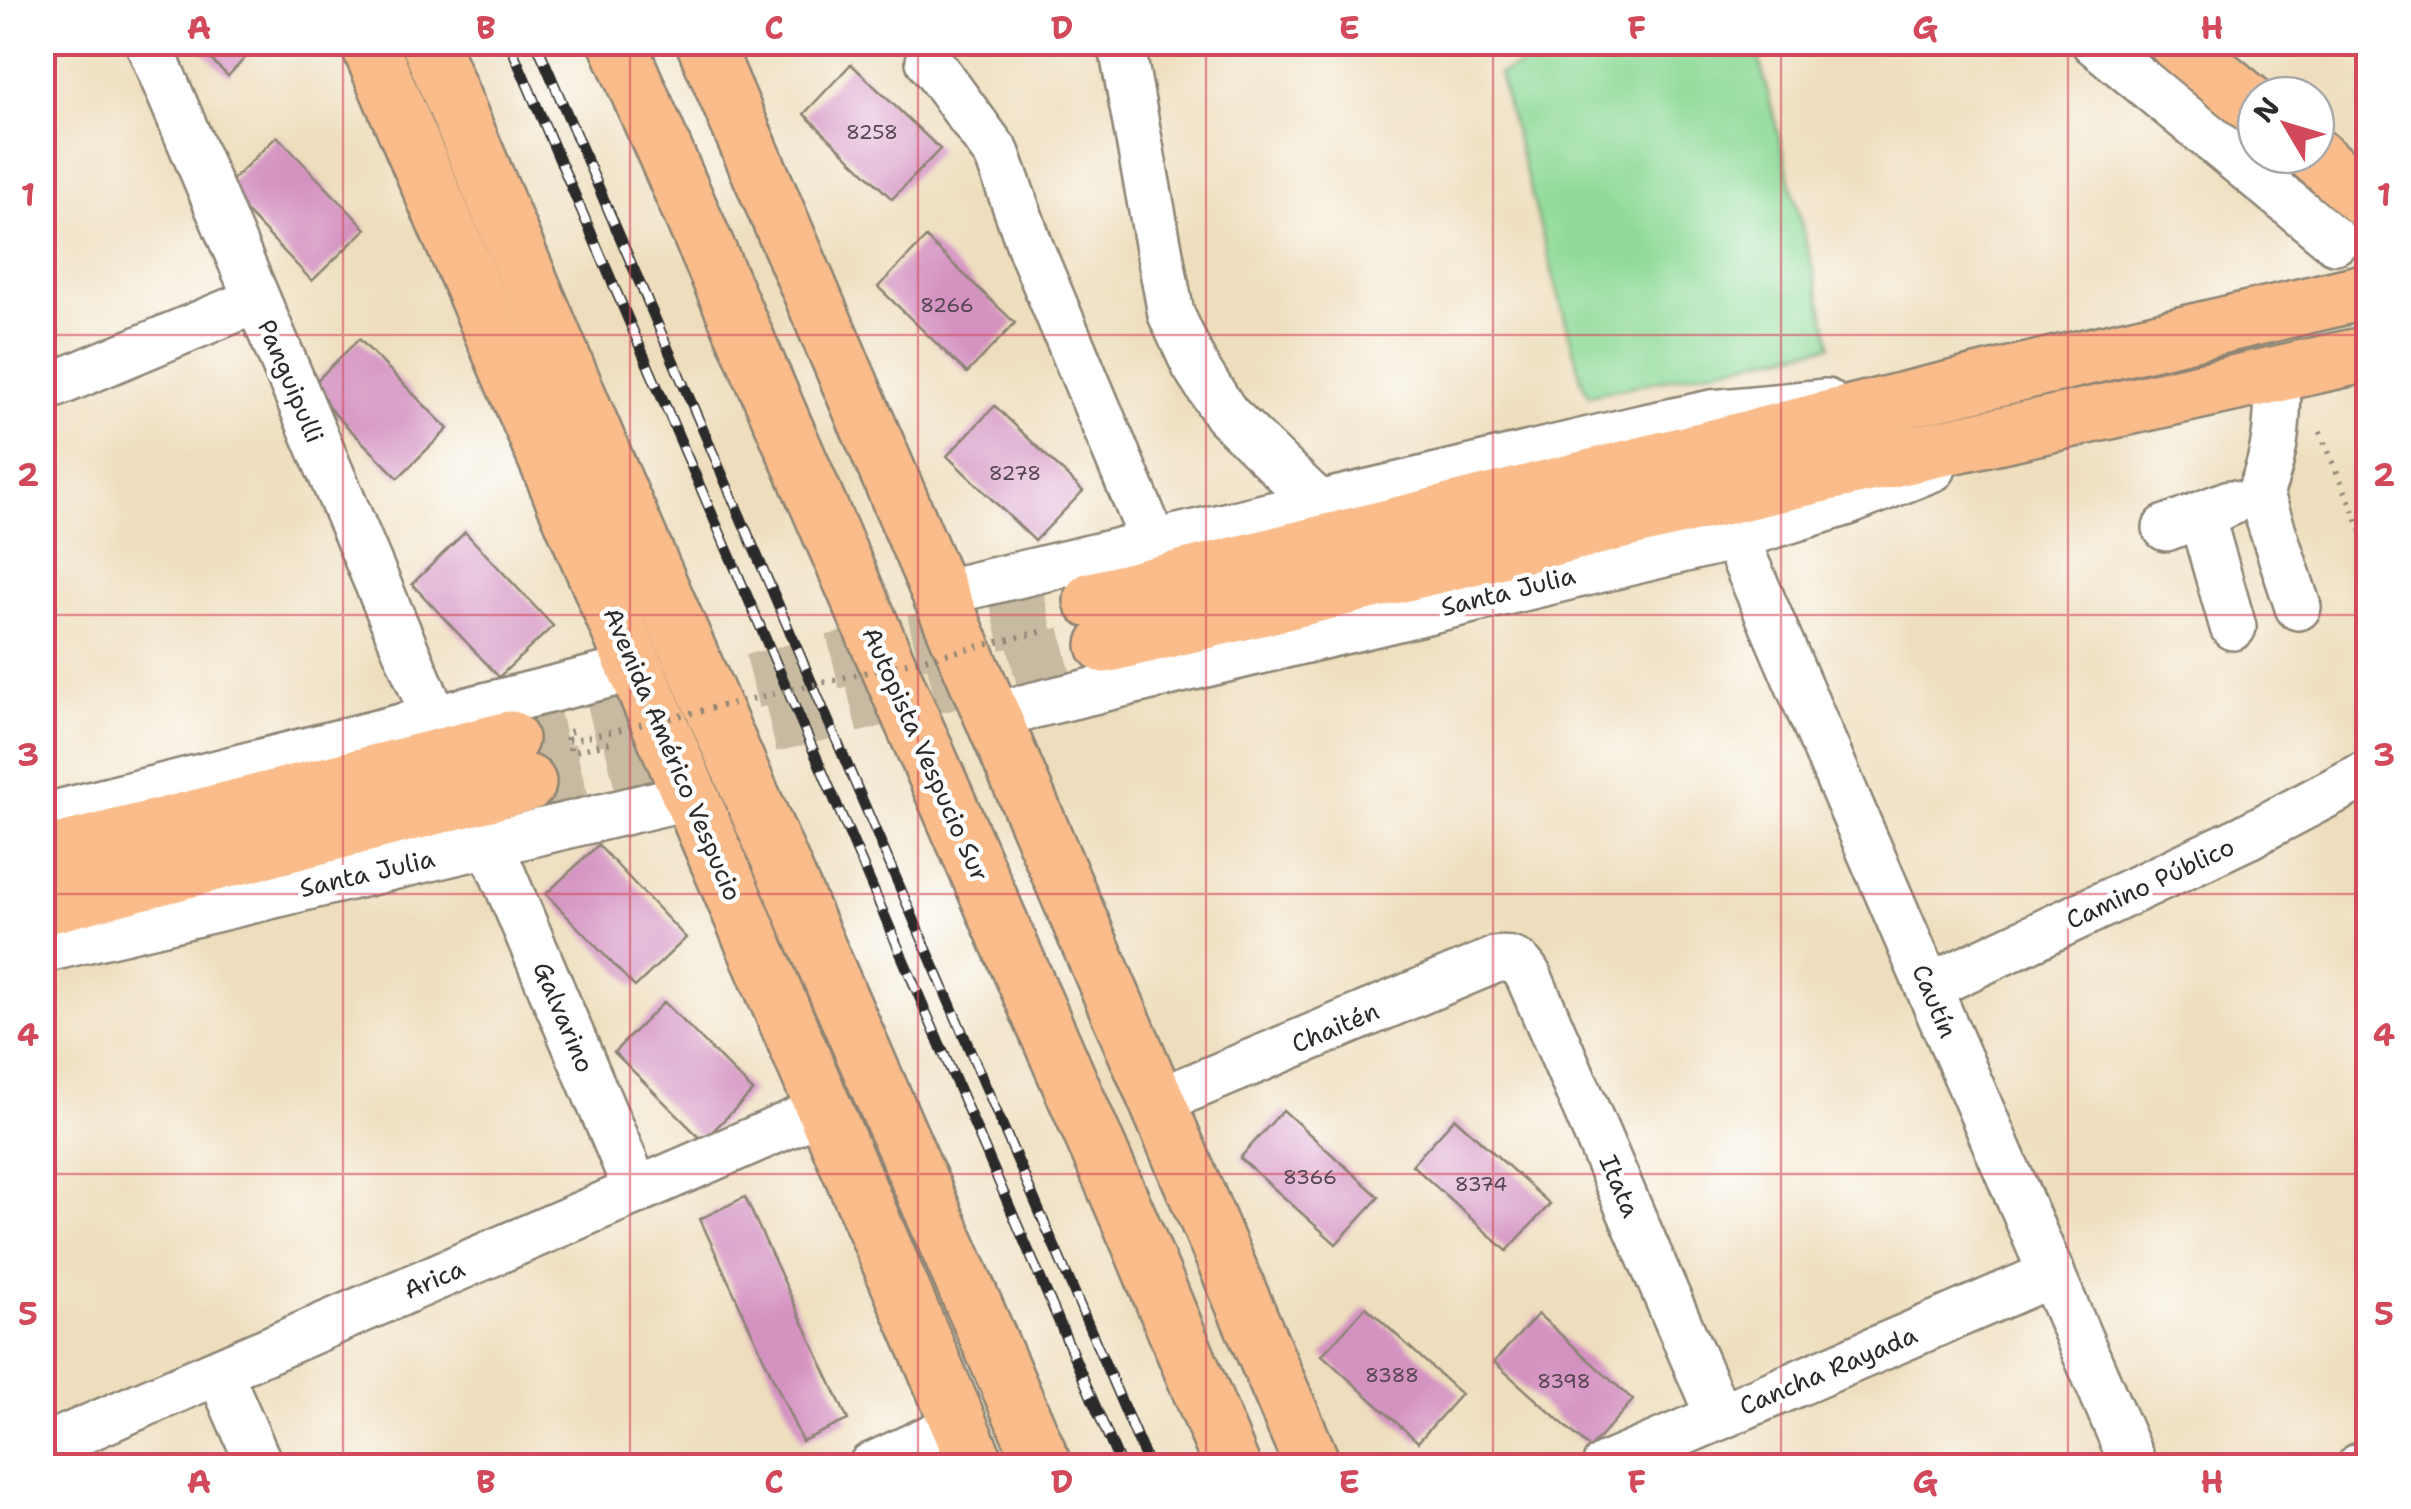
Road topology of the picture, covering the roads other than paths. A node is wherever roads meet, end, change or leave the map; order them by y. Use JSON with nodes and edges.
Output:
{"nodes":[{"id":1,"x":148,"y":42,"type":"edge"},
{"id":2,"x":368,"y":42,"type":"edge"},
{"id":3,"x":430,"y":42,"type":"edge"},
{"id":4,"x":617,"y":42,"type":"edge"},
{"id":5,"x":704,"y":42,"type":"edge"},
{"id":6,"x":1121,"y":42,"type":"edge"},
{"id":7,"x":2094,"y":42,"type":"edge"},
{"id":8,"x":2176,"y":42,"type":"edge"},
{"id":9,"x":929,"y":61,"type":"dead end"},
{"id":10,"x":2236,"y":92,"type":"edge"},
{"id":11,"x":2330,"y":175,"type":"edge"},
{"id":12,"x":2360,"y":211,"type":"edge"},
{"id":13,"x":2368,"y":291,"type":"edge"},
{"id":14,"x":257,"y":300,"type":"junction"},
{"id":15,"x":2294,"y":308,"type":"junction"},
{"id":16,"x":2368,"y":354,"type":"edge"},
{"id":17,"x":2263,"y":376,"type":"junction"},
{"id":18,"x":42,"y":390,"type":"edge"},
{"id":19,"x":1913,"y":398,"type":"junction"},
{"id":20,"x":2013,"y":433,"type":"junction"},
{"id":21,"x":2260,"y":492,"type":"junction"},
{"id":22,"x":1320,"y":504,"type":"junction"},
{"id":23,"x":1735,"y":537,"type":"junction"},
{"id":24,"x":1154,"y":543,"type":"junction"},
{"id":25,"x":941,"y":592,"type":"junction"},
{"id":26,"x":2298,"y":607,"type":"dead end"},
{"id":27,"x":2232,"y":627,"type":"dead end"},
{"id":28,"x":636,"y":668,"type":"junction"},
{"id":29,"x":993,"y":715,"type":"junction"},
{"id":30,"x":435,"y":718,"type":"junction"},
{"id":31,"x":2368,"y":773,"type":"edge"},
{"id":32,"x":691,"y":796,"type":"junction"},
{"id":33,"x":42,"y":817,"type":"edge"},
{"id":34,"x":490,"y":844,"type":"junction"},
{"id":35,"x":42,"y":856,"type":"edge"},
{"id":36,"x":42,"y":907,"type":"edge"},
{"id":37,"x":42,"y":950,"type":"edge"},
{"id":38,"x":1514,"y":960,"type":"joint"},
{"id":39,"x":1929,"y":987,"type":"junction"},
{"id":40,"x":1158,"y":1102,"type":"junction"},
{"id":41,"x":825,"y":1109,"type":"junction"},
{"id":42,"x":637,"y":1191,"type":"junction"},
{"id":43,"x":2052,"y":1274,"type":"junction"},
{"id":44,"x":218,"y":1372,"type":"junction"},
{"id":45,"x":1720,"y":1417,"type":"junction"},
{"id":46,"x":968,"y":1446,"type":"edge"},
{"id":47,"x":42,"y":1448,"type":"edge"},
{"id":48,"x":2368,"y":1462,"type":"edge"},
{"id":49,"x":260,"y":1466,"type":"edge"},
{"id":50,"x":871,"y":1466,"type":"edge"},
{"id":51,"x":1044,"y":1466,"type":"edge"},
{"id":52,"x":1232,"y":1466,"type":"edge"},
{"id":53,"x":1313,"y":1466,"type":"edge"},
{"id":54,"x":1605,"y":1466,"type":"edge"},
{"id":55,"x":2134,"y":1466,"type":"edge"},
{"id":56,"x":2360,"y":1466,"type":"edge"}],
"edges":[{"from":1,"to":14,"type":"street","name":"Panguipulli"},
{"from":2,"to":28,"type":"main road","name":"Avenida Américo Vespucio"},
{"from":3,"to":51,"type":"main road"},
{"from":4,"to":52,"type":"main road","name":"Autopista Vespucio Sur"},
{"from":5,"to":25,"type":"main road"},
{"from":6,"to":22,"type":"street"},
{"from":7,"to":12,"type":"street"},
{"from":8,"to":10,"type":"main road"},
{"from":9,"to":24,"type":"street"},
{"from":11,"to":12,"type":"main road"},
{"from":12,"to":15,"type":"street"},
{"from":13,"to":15,"type":"main road","name":"Santa Julia"},
{"from":14,"to":18,"type":"street"},
{"from":14,"to":30,"type":"street","name":"Panguipulli"},
{"from":15,"to":17,"type":"street"},
{"from":15,"to":19,"type":"main road","name":"Santa Julia"},
{"from":16,"to":17,"type":"main road","name":"Santa Julia"},
{"from":17,"to":20,"type":"main road","name":"Santa Julia"},
{"from":17,"to":21,"type":"street"},
{"from":19,"to":20,"type":"main road","name":"Santa Julia"},
{"from":19,"to":22,"type":"street","name":"Santa Julia"},
{"from":20,"to":23,"type":"street","name":"Santa Julia"},
{"from":21,"to":26,"type":"street"},
{"from":21,"to":27,"type":"street"},
{"from":22,"to":24,"type":"street","name":"Santa Julia"},
{"from":23,"to":29,"type":"street","name":"Santa Julia"},
{"from":23,"to":39,"type":"street","name":"Cautín"},
{"from":24,"to":25,"type":"street","name":"Santa Julia"},
{"from":25,"to":29,"type":"main road"},
{"from":28,"to":30,"type":"street"},
{"from":28,"to":32,"type":"main road","name":"Avenida Américo Vespucio"},
{"from":29,"to":40,"type":"main road"},
{"from":30,"to":33,"type":"street"},
{"from":31,"to":39,"type":"street","name":"Camino Público"},
{"from":32,"to":34,"type":"street","name":"Santa Julia"},
{"from":32,"to":41,"type":"main road","name":"Avenida Américo Vespucio"},
{"from":34,"to":37,"type":"street","name":"Santa Julia"},
{"from":34,"to":42,"type":"street","name":"Galvarino"},
{"from":35,"to":36,"type":"main road","name":"Santa Julia"},
{"from":38,"to":40,"type":"street","name":"Chaitén"},
{"from":38,"to":45,"type":"street","name":"Itata"},
{"from":39,"to":43,"type":"street","name":"Cautín"},
{"from":40,"to":53,"type":"main road"},
{"from":41,"to":42,"type":"street","name":"Arica"},
{"from":41,"to":46,"type":"main road","name":"Avenida Américo Vespucio"},
{"from":42,"to":44,"type":"street","name":"Arica"},
{"from":43,"to":45,"type":"street","name":"Cancha Rayada"},
{"from":43,"to":55,"type":"street","name":"Cautín"},
{"from":44,"to":47,"type":"street","name":"Arica"},
{"from":44,"to":49,"type":"street"},
{"from":45,"to":54,"type":"street","name":"Cancha Rayada"},
{"from":46,"to":50,"type":"street"},
{"from":48,"to":56,"type":"street"}]}
